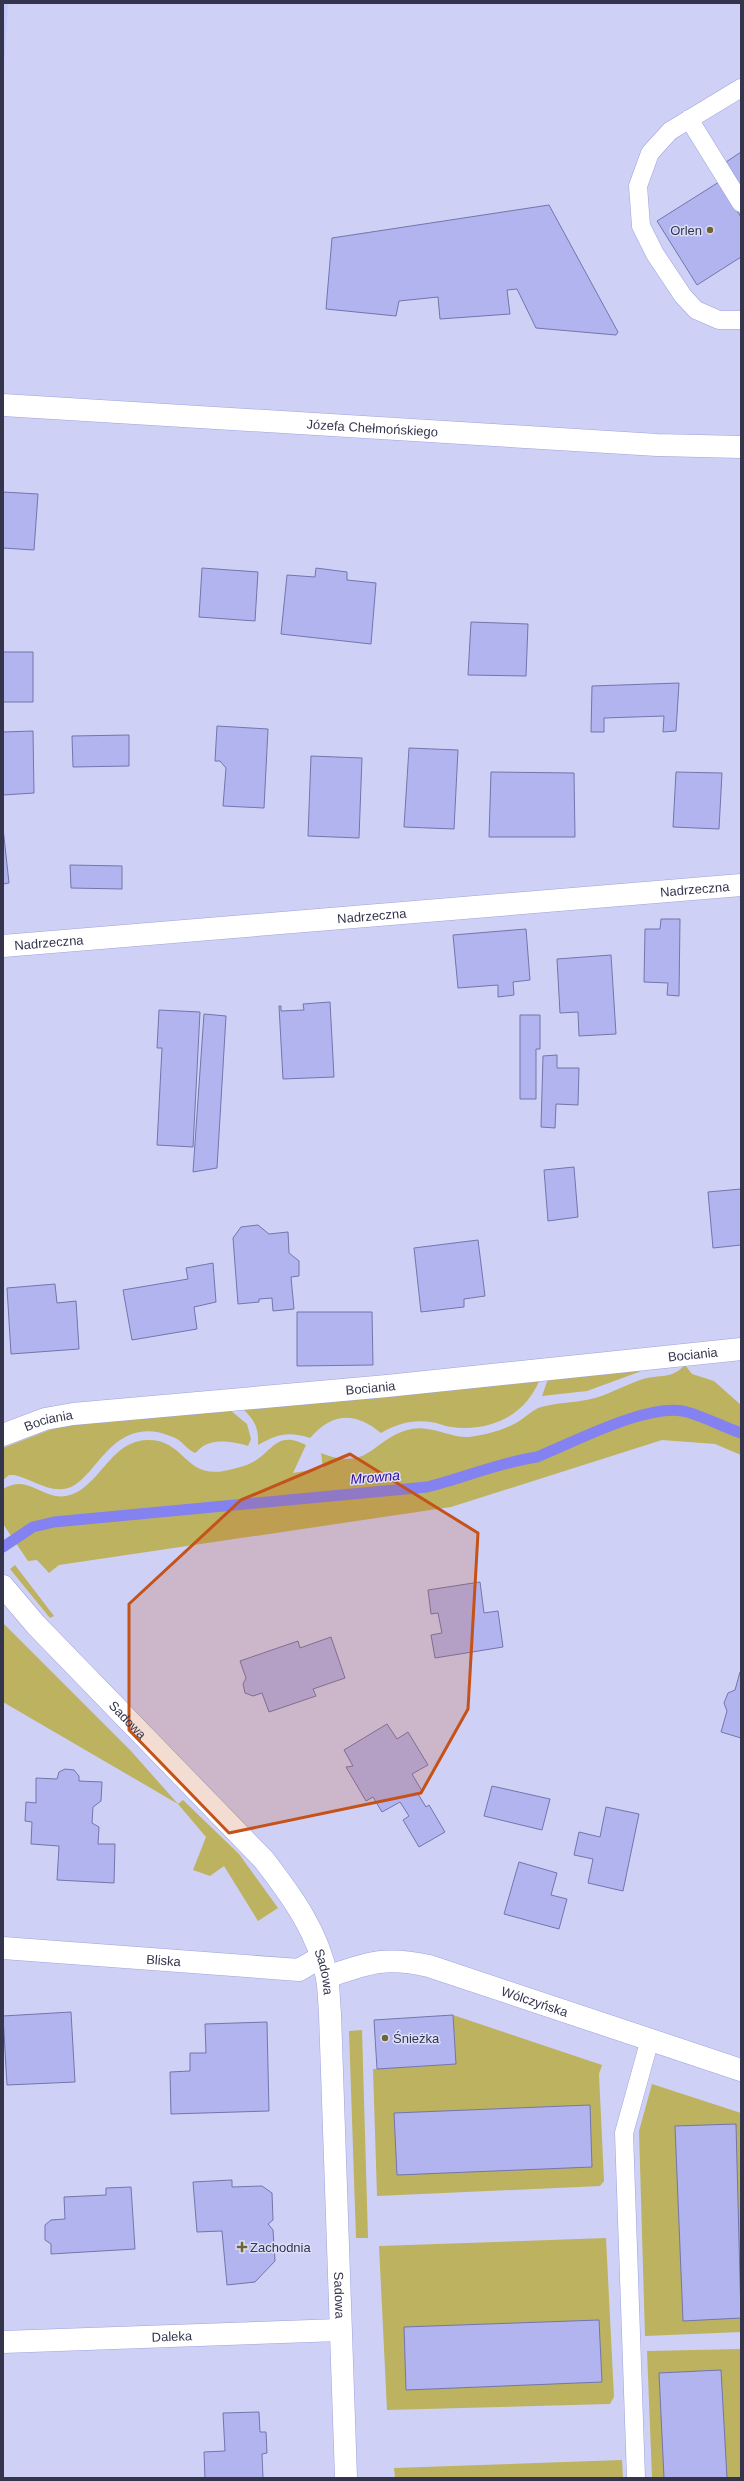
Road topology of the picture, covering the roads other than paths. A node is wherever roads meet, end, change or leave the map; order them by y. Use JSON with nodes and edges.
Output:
{"nodes":[{"id":1,"x":741,"y":88,"type":"edge"},
{"id":2,"x":689,"y":119,"type":"junction"},
{"id":3,"x":736,"y":184,"type":"edge"},
{"id":4,"x":741,"y":202,"type":"edge"},
{"id":5,"x":741,"y":320,"type":"edge"},
{"id":6,"x":3,"y":406,"type":"edge"},
{"id":7,"x":741,"y":447,"type":"edge"},
{"id":8,"x":741,"y":885,"type":"edge"},
{"id":9,"x":3,"y":946,"type":"edge"},
{"id":10,"x":741,"y":1349,"type":"edge"},
{"id":11,"x":3,"y":1435,"type":"edge"},
{"id":12,"x":3,"y":1586,"type":"edge"},
{"id":13,"x":3,"y":1948,"type":"edge"},
{"id":14,"x":324,"y":1967,"type":"junction"},
{"id":15,"x":650,"y":2040,"type":"junction"},
{"id":16,"x":741,"y":2070,"type":"edge"},
{"id":17,"x":340,"y":2330,"type":"junction"},
{"id":18,"x":3,"y":2342,"type":"edge"},
{"id":19,"x":346,"y":2478,"type":"edge"},
{"id":20,"x":636,"y":2478,"type":"edge"}],
"edges":[{"from":1,"to":2,"type":"lane"},
{"from":2,"to":3,"type":"lane"},
{"from":2,"to":5,"type":"lane"},
{"from":3,"to":4,"type":"lane"},
{"from":6,"to":7,"type":"street","name":"Józefa Chełmońskiego"},
{"from":8,"to":9,"type":"street","name":"Nadrzeczna"},
{"from":10,"to":11,"type":"street","name":"Bociania"},
{"from":12,"to":14,"type":"street","name":"Sadowa"},
{"from":13,"to":14,"type":"street","name":"Bliska"},
{"from":14,"to":15,"type":"street","name":"Wólczyńska"},
{"from":14,"to":17,"type":"street","name":"Sadowa"},
{"from":15,"to":16,"type":"street","name":"Wólczyńska"},
{"from":15,"to":20,"type":"lane"},
{"from":17,"to":18,"type":"street","name":"Daleka"},
{"from":17,"to":19,"type":"street","name":"Sadowa"}]}
